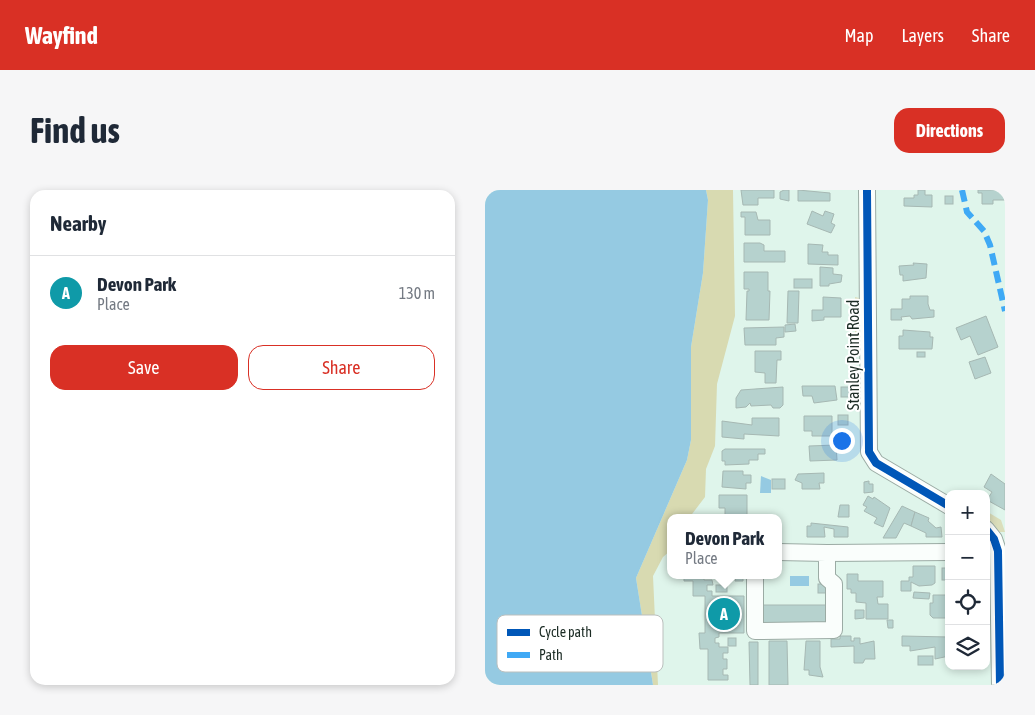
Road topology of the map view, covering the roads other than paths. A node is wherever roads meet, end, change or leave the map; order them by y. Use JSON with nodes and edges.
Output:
{"nodes":[{"id":1,"x":867,"y":190,"type":"edge"},
{"id":2,"x":945,"y":504,"type":"edge"},
{"id":3,"x":990,"y":534,"type":"edge"},
{"id":4,"x":782,"y":552,"type":"edge"},
{"id":5,"x":827,"y":552,"type":"junction"},
{"id":6,"x":945,"y":552,"type":"edge"},
{"id":7,"x":997,"y":555,"type":"edge"},
{"id":8,"x":755,"y":579,"type":"edge"},
{"id":9,"x":1000,"y":685,"type":"edge"}],
"edges":[{"from":1,"to":2,"type":"street","name":"Stanley Point Road"},
{"from":3,"to":7,"type":"street"},
{"from":4,"to":5,"type":"street"},
{"from":5,"to":6,"type":"street"},
{"from":5,"to":8,"type":"street"},
{"from":7,"to":9,"type":"street"}]}
